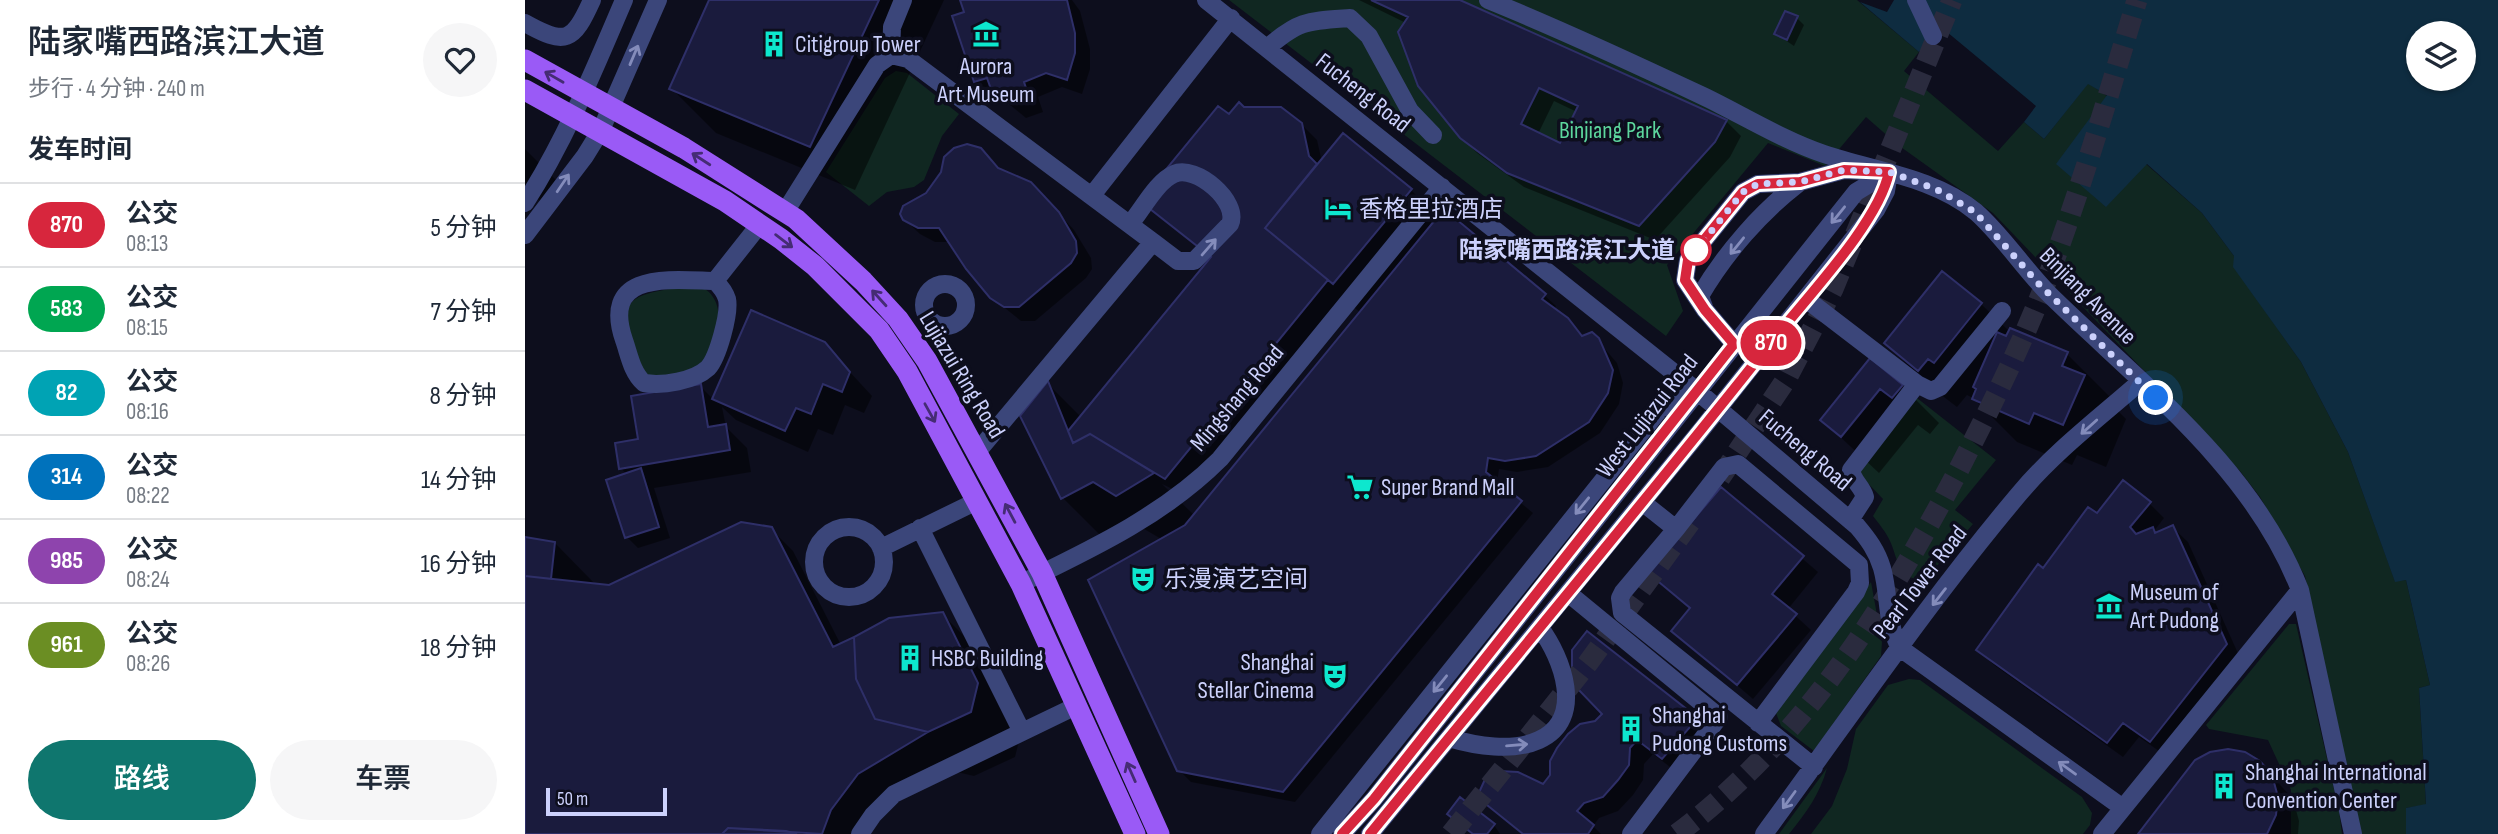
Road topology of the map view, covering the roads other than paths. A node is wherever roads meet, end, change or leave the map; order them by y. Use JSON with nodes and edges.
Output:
{"nodes":[{"id":1,"x":592,"y":0,"type":"edge"},
{"id":2,"x":624,"y":0,"type":"edge"},
{"id":3,"x":658,"y":0,"type":"edge"},
{"id":4,"x":903,"y":0,"type":"edge"},
{"id":5,"x":1206,"y":0,"type":"edge"},
{"id":6,"x":1488,"y":0,"type":"edge"},
{"id":7,"x":1916,"y":0,"type":"edge"},
{"id":8,"x":1231,"y":18,"type":"junction"},
{"id":9,"x":525,"y":23,"type":"edge"},
{"id":10,"x":1933,"y":36,"type":"dead end"},
{"id":11,"x":1267,"y":48,"type":"junction"},
{"id":12,"x":891,"y":55,"type":"junction"},
{"id":13,"x":525,"y":60,"type":"edge"},
{"id":14,"x":525,"y":90,"type":"edge"},
{"id":15,"x":584,"y":93,"type":"junction"},
{"id":16,"x":610,"y":109,"type":"junction"},
{"id":17,"x":573,"y":118,"type":"junction"},
{"id":18,"x":601,"y":130,"type":"junction"},
{"id":19,"x":1433,"y":135,"type":"dead end"},
{"id":20,"x":1889,"y":172,"type":"junction"},
{"id":21,"x":1800,"y":182,"type":"junction"},
{"id":22,"x":1442,"y":187,"type":"junction"},
{"id":23,"x":1093,"y":194,"type":"junction"},
{"id":24,"x":525,"y":204,"type":"edge"},
{"id":25,"x":785,"y":212,"type":"junction"},
{"id":26,"x":760,"y":224,"type":"junction"},
{"id":27,"x":1131,"y":224,"type":"junction"},
{"id":28,"x":525,"y":235,"type":"edge"},
{"id":29,"x":1153,"y":242,"type":"junction"},
{"id":30,"x":715,"y":281,"type":"junction"},
{"id":31,"x":1806,"y":299,"type":"junction"},
{"id":32,"x":1705,"y":310,"type":"junction"},
{"id":33,"x":2002,"y":311,"type":"dead end"},
{"id":34,"x":928,"y":318,"type":"dead end"},
{"id":35,"x":909,"y":334,"type":"junction"},
{"id":36,"x":1734,"y":344,"type":"junction"},
{"id":37,"x":2140,"y":382,"type":"junction"},
{"id":38,"x":1917,"y":384,"type":"junction"},
{"id":39,"x":1697,"y":391,"type":"junction"},
{"id":40,"x":1719,"y":409,"type":"junction"},
{"id":41,"x":978,"y":452,"type":"junction"},
{"id":42,"x":977,"y":501,"type":"junction"},
{"id":43,"x":1642,"y":502,"type":"junction"},
{"id":44,"x":1850,"y":520,"type":"junction"},
{"id":45,"x":920,"y":528,"type":"junction"},
{"id":46,"x":1676,"y":529,"type":"junction"},
{"id":47,"x":881,"y":548,"type":"junction"},
{"id":48,"x":1042,"y":573,"type":"junction"},
{"id":49,"x":1021,"y":583,"type":"junction"},
{"id":50,"x":2300,"y":590,"type":"junction"},
{"id":51,"x":1568,"y":593,"type":"junction"},
{"id":52,"x":1539,"y":628,"type":"junction"},
{"id":53,"x":1900,"y":648,"type":"junction"},
{"id":54,"x":1075,"y":707,"type":"junction"},
{"id":55,"x":1758,"y":723,"type":"junction"},
{"id":56,"x":1022,"y":732,"type":"junction"},
{"id":57,"x":1449,"y":738,"type":"junction"},
{"id":58,"x":1814,"y":766,"type":"junction"},
{"id":59,"x":1359,"y":786,"type":"junction"},
{"id":60,"x":1374,"y":799,"type":"junction"},
{"id":61,"x":2123,"y":808,"type":"junction"},
{"id":62,"x":860,"y":834,"type":"edge"},
{"id":63,"x":1135,"y":834,"type":"edge"},
{"id":64,"x":1159,"y":834,"type":"edge"},
{"id":65,"x":1320,"y":834,"type":"edge"},
{"id":66,"x":1342,"y":834,"type":"edge"},
{"id":67,"x":1370,"y":834,"type":"edge"},
{"id":68,"x":1631,"y":834,"type":"edge"},
{"id":69,"x":1764,"y":834,"type":"edge"},
{"id":70,"x":2102,"y":834,"type":"edge"},
{"id":71,"x":2353,"y":834,"type":"edge"}],
"edges":[{"from":1,"to":9,"type":"street"},
{"from":2,"to":15,"type":"street"},
{"from":16,"to":3,"type":"street","one_way":true},
{"from":4,"to":12,"type":"street"},
{"from":5,"to":8,"type":"street","name":"Fucheng Road"},
{"from":6,"to":20,"type":"street"},
{"from":7,"to":10,"type":"street"},
{"from":8,"to":11,"type":"street","name":"Fucheng Road"},
{"from":8,"to":23,"type":"street"},
{"from":11,"to":19,"type":"street"},
{"from":11,"to":22,"type":"street","name":"Fucheng Road"},
{"from":12,"to":23,"type":"street"},
{"from":12,"to":25,"type":"street"},
{"from":15,"to":13,"type":"main road","name":"Lujiazui Ring Road","one_way":true},
{"from":14,"to":17,"type":"main road","name":"Lujiazui Ring Road"},
{"from":15,"to":16,"type":"main road","name":"Lujiazui Ring Road"},
{"from":15,"to":17,"type":"street"},
{"from":16,"to":18,"type":"street"},
{"from":25,"to":16,"type":"main road","name":"Lujiazui Ring Road","one_way":true},
{"from":17,"to":18,"type":"main road","name":"Lujiazui Ring Road"},
{"from":17,"to":24,"type":"street"},
{"from":18,"to":26,"type":"main road","name":"Lujiazui Ring Road"},
{"from":28,"to":18,"type":"street","one_way":true},
{"from":20,"to":21,"type":"street"},
{"from":20,"to":31,"type":"street","name":"West Lujiazui Road"},
{"from":20,"to":36,"type":"street","name":"West Lujiazui Road","one_way":true},
{"from":20,"to":37,"type":"street","name":"Binjiang Avenue"},
{"from":21,"to":32,"type":"street","one_way":true},
{"from":21,"to":32,"type":"street"},
{"from":22,"to":39,"type":"street","name":"Fucheng Road"},
{"from":22,"to":48,"type":"street","name":"Mingshang Road"},
{"from":23,"to":27,"type":"street"},
{"from":35,"to":25,"type":"main road","name":"Lujiazui Ring Road","one_way":true},
{"from":26,"to":30,"type":"street"},
{"from":26,"to":42,"type":"main road","name":"Lujiazui Ring Road","one_way":true},
{"from":27,"to":29,"type":"street"},
{"from":29,"to":27,"type":"street","one_way":true},
{"from":29,"to":41,"type":"street"},
{"from":30,"to":30,"type":"street"},
{"from":31,"to":38,"type":"street"},
{"from":31,"to":40,"type":"street","name":"West Lujiazui Road"},
{"from":32,"to":36,"type":"street"},
{"from":33,"to":38,"type":"street"},
{"from":34,"to":35,"type":"street"},
{"from":35,"to":41,"type":"main road","name":"Lujiazui Ring Road"},
{"from":36,"to":39,"type":"street","name":"West Lujiazui Road"},
{"from":37,"to":50,"type":"street","name":"Binjiang Avenue"},
{"from":37,"to":53,"type":"street","name":"Pearl Tower Road","one_way":true},
{"from":38,"to":44,"type":"street"},
{"from":39,"to":40,"type":"street","name":"Fucheng Road"},
{"from":39,"to":59,"type":"street","one_way":true},
{"from":39,"to":60,"type":"street","name":"West Lujiazui Road"},
{"from":40,"to":43,"type":"street","name":"West Lujiazui Road"},
{"from":40,"to":44,"type":"street","name":"Fucheng Road"},
{"from":48,"to":41,"type":"main road","name":"Lujiazui Ring Road","one_way":true},
{"from":42,"to":45,"type":"street"},
{"from":42,"to":49,"type":"main road","name":"Lujiazui Ring Road"},
{"from":43,"to":46,"type":"street"},
{"from":43,"to":51,"type":"street","name":"West Lujiazui Road"},
{"from":44,"to":53,"type":"street","name":"Fucheng Road"},
{"from":45,"to":47,"type":"street"},
{"from":45,"to":56,"type":"street"},
{"from":46,"to":55,"type":"street"},
{"from":46,"to":55,"type":"street"},
{"from":47,"to":47,"type":"street"},
{"from":48,"to":49,"type":"street","name":"Mingshang Road"},
{"from":64,"to":48,"type":"main road","name":"Lujiazui Ring Road","one_way":true},
{"from":49,"to":54,"type":"main road","name":"Lujiazui Ring Road"},
{"from":50,"to":61,"type":"street"},
{"from":50,"to":71,"type":"street","name":"Binjiang Avenue"},
{"from":51,"to":52,"type":"street","name":"West Lujiazui Road"},
{"from":51,"to":68,"type":"street"},
{"from":52,"to":57,"type":"street","name":"West Lujiazui Road"},
{"from":57,"to":52,"type":"street","one_way":true},
{"from":53,"to":58,"type":"street","name":"Pearl Tower Road"},
{"from":61,"to":53,"type":"street","one_way":true},
{"from":54,"to":56,"type":"street"},
{"from":54,"to":63,"type":"main road","name":"Lujiazui Ring Road"},
{"from":55,"to":58,"type":"street"},
{"from":56,"to":62,"type":"street"},
{"from":57,"to":67,"type":"street","name":"West Lujiazui Road"},
{"from":58,"to":69,"type":"street","name":"Pearl Tower Road","one_way":true},
{"from":59,"to":60,"type":"street"},
{"from":59,"to":65,"type":"street"},
{"from":60,"to":66,"type":"street","name":"West Lujiazui Road"},
{"from":61,"to":70,"type":"street"}]}
